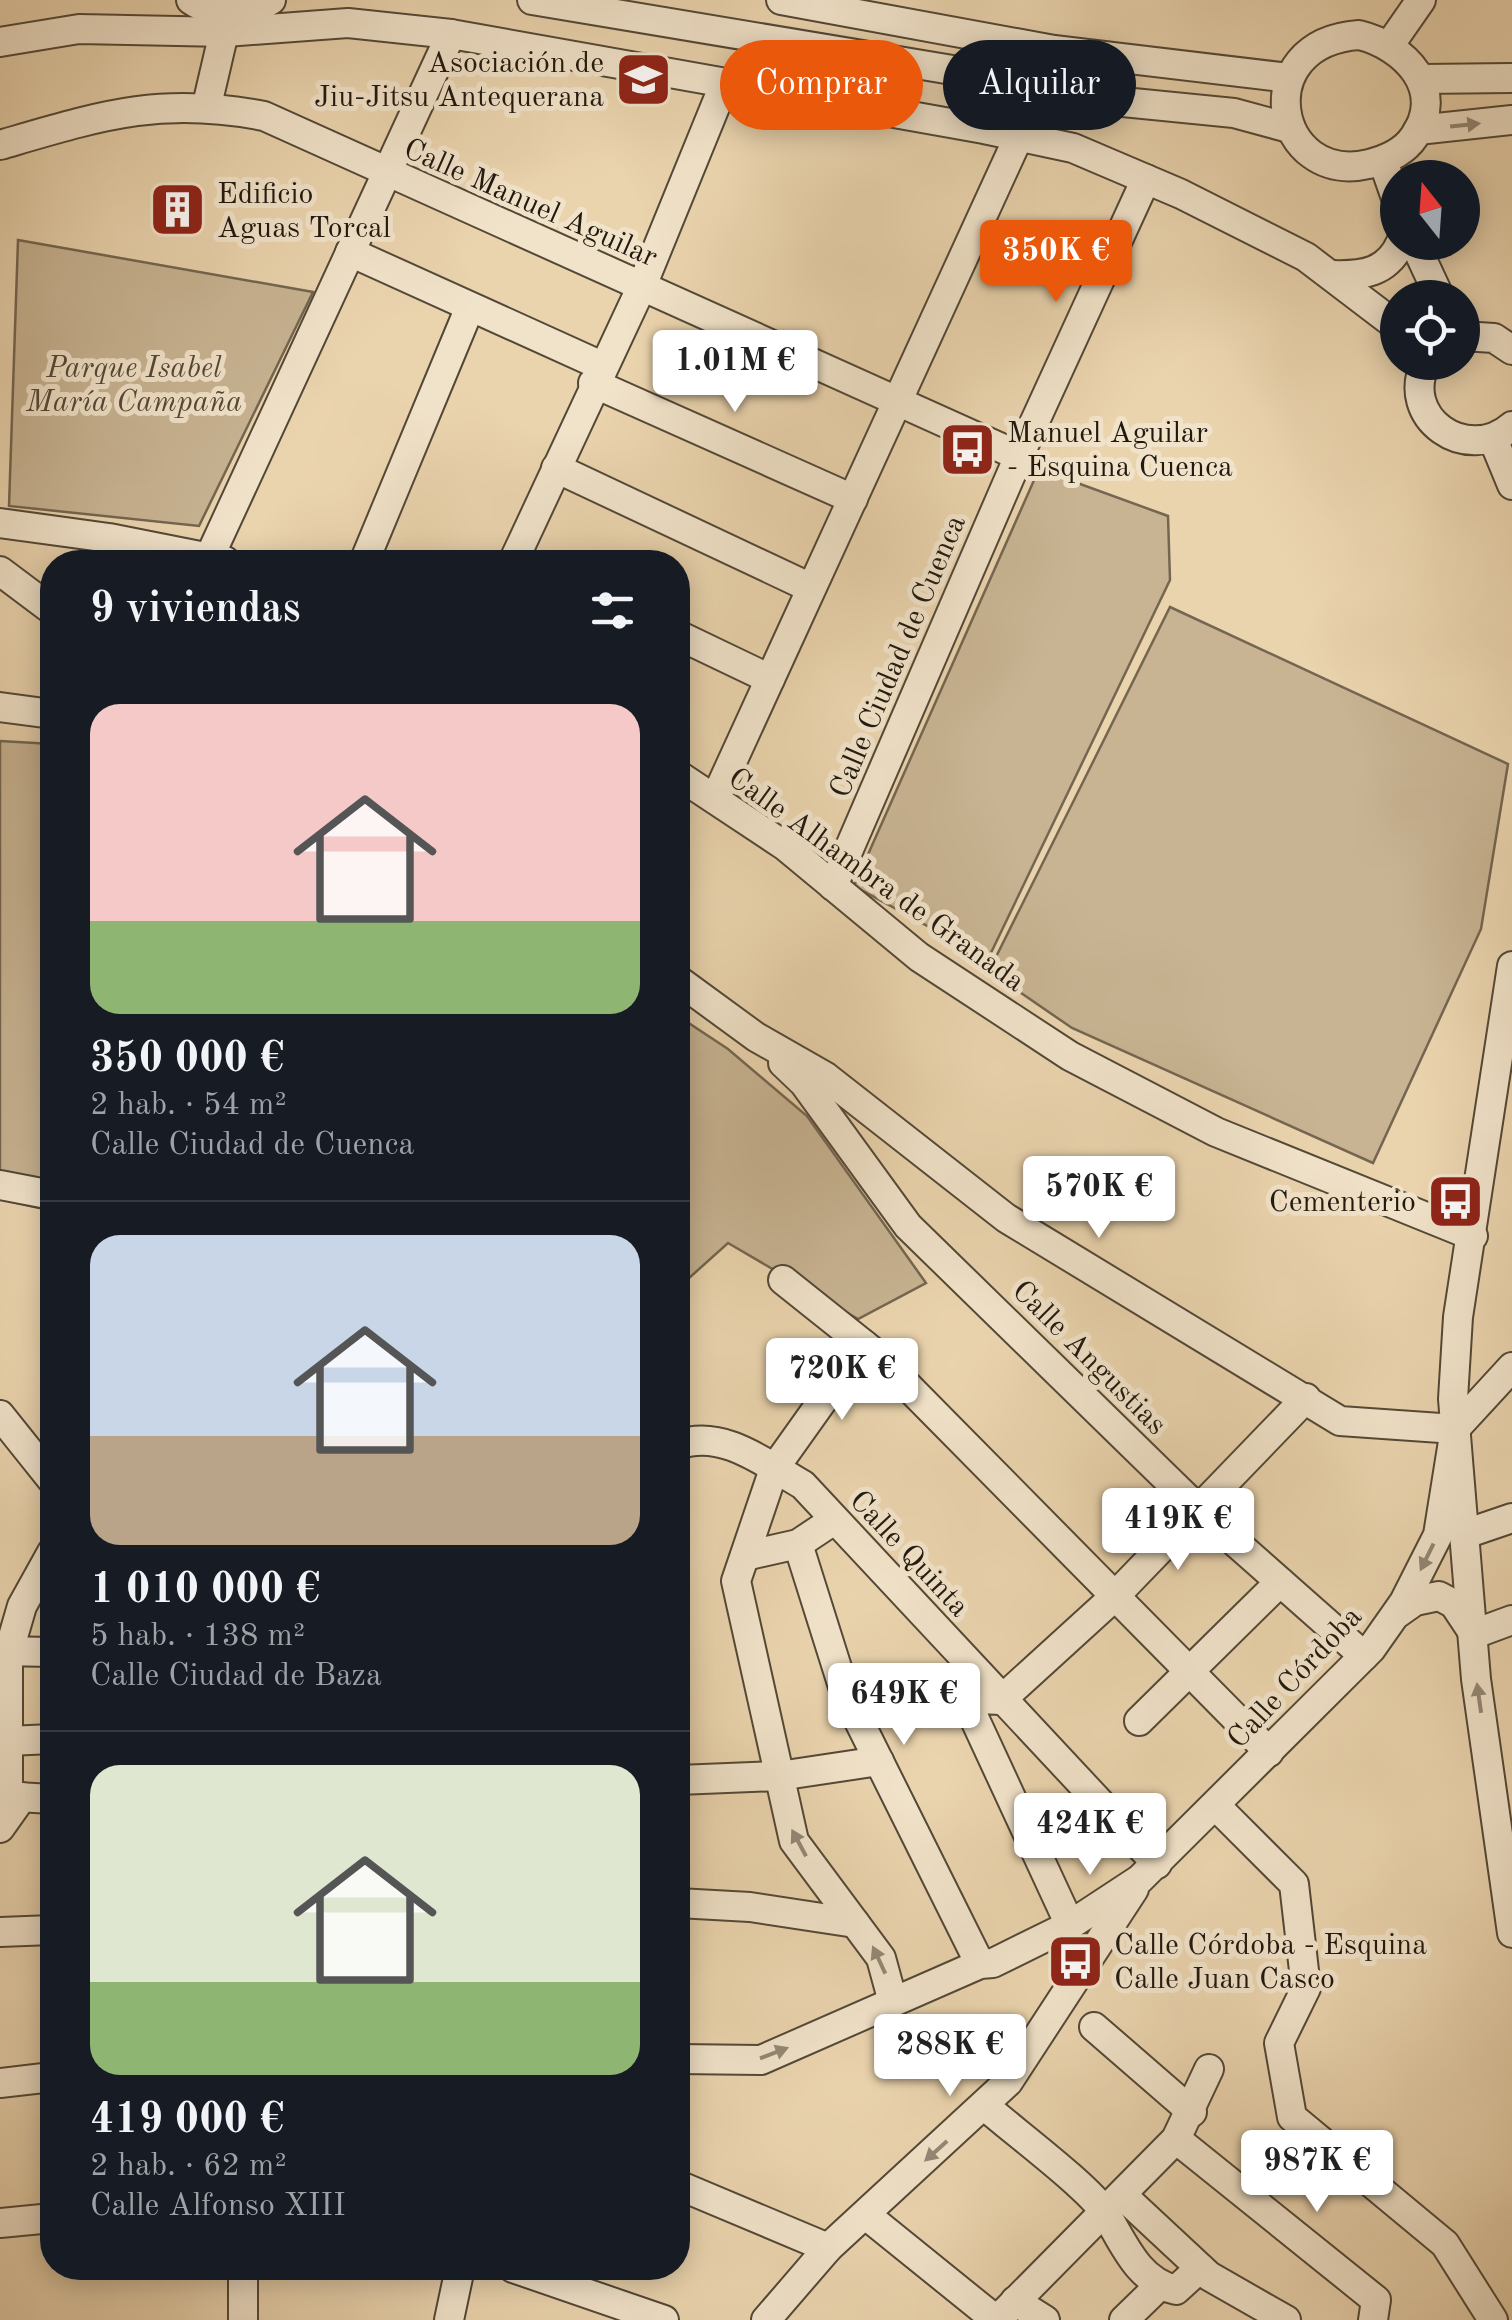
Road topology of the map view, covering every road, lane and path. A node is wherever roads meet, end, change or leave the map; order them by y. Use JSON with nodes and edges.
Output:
{"nodes":[{"id":1,"x":191,"y":0,"type":"edge"},
{"id":2,"x":271,"y":0,"type":"edge"},
{"id":3,"x":532,"y":0,"type":"edge"},
{"id":4,"x":781,"y":0,"type":"edge"},
{"id":5,"x":1416,"y":8,"type":"edge"},
{"id":6,"x":227,"y":23,"type":"junction"},
{"id":7,"x":451,"y":34,"type":"junction"},
{"id":8,"x":0,"y":42,"type":"edge"},
{"id":9,"x":1389,"y":46,"type":"junction"},
{"id":10,"x":1289,"y":78,"type":"junction"},
{"id":11,"x":1512,"y":78,"type":"edge"},
{"id":12,"x":1421,"y":79,"type":"junction"},
{"id":13,"x":720,"y":85,"type":"edge"},
{"id":14,"x":720,"y":96,"type":"edge"},
{"id":15,"x":207,"y":105,"type":"junction"},
{"id":16,"x":923,"y":120,"type":"edge"},
{"id":17,"x":1512,"y":120,"type":"edge"},
{"id":18,"x":1290,"y":128,"type":"junction"},
{"id":19,"x":1418,"y":130,"type":"junction"},
{"id":20,"x":1019,"y":136,"type":"junction"},
{"id":21,"x":0,"y":145,"type":"edge"},
{"id":22,"x":1385,"y":160,"type":"edge"},
{"id":23,"x":1380,"y":161,"type":"edge"},
{"id":24,"x":387,"y":174,"type":"junction"},
{"id":25,"x":1146,"y":179,"type":"junction"},
{"id":26,"x":350,"y":252,"type":"junction"},
{"id":27,"x":1389,"y":260,"type":"edge"},
{"id":28,"x":1332,"y":276,"type":"junction"},
{"id":29,"x":642,"y":286,"type":"junction"},
{"id":30,"x":470,"y":307,"type":"junction"},
{"id":31,"x":1380,"y":313,"type":"edge"},
{"id":32,"x":1480,"y":337,"type":"edge"},
{"id":33,"x":1512,"y":350,"type":"edge"},
{"id":34,"x":598,"y":375,"type":"junction"},
{"id":35,"x":1421,"y":380,"type":"edge"},
{"id":36,"x":896,"y":402,"type":"junction"},
{"id":37,"x":1503,"y":433,"type":"edge"},
{"id":38,"x":1019,"y":456,"type":"junction"},
{"id":39,"x":556,"y":468,"type":"junction"},
{"id":40,"x":1512,"y":485,"type":"edge"},
{"id":41,"x":852,"y":499,"type":"junction"},
{"id":42,"x":0,"y":524,"type":"edge"},
{"id":43,"x":169,"y":550,"type":"edge"},
{"id":44,"x":223,"y":550,"type":"edge"},
{"id":45,"x":369,"y":550,"type":"edge"},
{"id":46,"x":523,"y":550,"type":"edge"},
{"id":47,"x":0,"y":571,"type":"edge"},
{"id":48,"x":811,"y":588,"type":"junction"},
{"id":49,"x":40,"y":601,"type":"edge"},
{"id":50,"x":690,"y":641,"type":"edge"},
{"id":51,"x":770,"y":680,"type":"junction"},
{"id":52,"x":0,"y":707,"type":"edge"},
{"id":53,"x":40,"y":712,"type":"edge"},
{"id":54,"x":690,"y":783,"type":"edge"},
{"id":55,"x":715,"y":799,"type":"junction"},
{"id":56,"x":833,"y":886,"type":"junction"},
{"id":57,"x":1512,"y":966,"type":"edge"},
{"id":58,"x":690,"y":989,"type":"edge"},
{"id":59,"x":756,"y":1037,"type":"junction"},
{"id":60,"x":0,"y":1185,"type":"edge"},
{"id":61,"x":40,"y":1193,"type":"edge"},
{"id":62,"x":1473,"y":1236,"type":"junction"},
{"id":63,"x":782,"y":1280,"type":"dead end"},
{"id":64,"x":863,"y":1344,"type":"junction"},
{"id":65,"x":1512,"y":1367,"type":"edge"},
{"id":66,"x":1306,"y":1398,"type":"junction"},
{"id":67,"x":0,"y":1415,"type":"edge"},
{"id":68,"x":1455,"y":1428,"type":"junction"},
{"id":69,"x":690,"y":1441,"type":"edge"},
{"id":70,"x":40,"y":1465,"type":"edge"},
{"id":71,"x":774,"y":1468,"type":"junction"},
{"id":72,"x":1200,"y":1511,"type":"junction"},
{"id":73,"x":1512,"y":1518,"type":"edge"},
{"id":74,"x":834,"y":1520,"type":"junction"},
{"id":75,"x":1465,"y":1534,"type":"junction"},
{"id":76,"x":798,"y":1544,"type":"junction"},
{"id":77,"x":745,"y":1556,"type":"junction"},
{"id":78,"x":40,"y":1574,"type":"edge"},
{"id":79,"x":1280,"y":1582,"type":"junction"},
{"id":80,"x":1113,"y":1598,"type":"junction"},
{"id":81,"x":1394,"y":1616,"type":"junction"},
{"id":82,"x":1512,"y":1620,"type":"edge"},
{"id":83,"x":1474,"y":1634,"type":"junction"},
{"id":84,"x":40,"y":1652,"type":"edge"},
{"id":85,"x":4,"y":1653,"type":"edge"},
{"id":86,"x":1364,"y":1656,"type":"junction"},
{"id":87,"x":1191,"y":1669,"type":"junction"},
{"id":88,"x":1001,"y":1700,"type":"junction"},
{"id":89,"x":4,"y":1707,"type":"edge"},
{"id":90,"x":1139,"y":1721,"type":"dead end"},
{"id":91,"x":40,"y":1740,"type":"edge"},
{"id":92,"x":8,"y":1741,"type":"junction"},
{"id":93,"x":1269,"y":1752,"type":"junction"},
{"id":94,"x":879,"y":1762,"type":"junction"},
{"id":95,"x":779,"y":1776,"type":"junction"},
{"id":96,"x":690,"y":1780,"type":"edge"},
{"id":97,"x":10,"y":1796,"type":"edge"},
{"id":98,"x":40,"y":1798,"type":"edge"},
{"id":99,"x":1216,"y":1806,"type":"junction"},
{"id":100,"x":0,"y":1828,"type":"edge"},
{"id":101,"x":1508,"y":1869,"type":"edge"},
{"id":102,"x":1149,"y":1872,"type":"junction"},
{"id":103,"x":690,"y":1904,"type":"edge"},
{"id":104,"x":855,"y":1922,"type":"junction"},
{"id":105,"x":1070,"y":1925,"type":"junction"},
{"id":106,"x":40,"y":1930,"type":"edge"},
{"id":107,"x":0,"y":1932,"type":"edge"},
{"id":108,"x":1512,"y":1934,"type":"edge"},
{"id":109,"x":980,"y":1964,"type":"junction"},
{"id":110,"x":1086,"y":1966,"type":"junction"},
{"id":111,"x":893,"y":2002,"type":"junction"},
{"id":112,"x":1094,"y":2027,"type":"dead end"},
{"id":113,"x":690,"y":2059,"type":"edge"},
{"id":114,"x":1209,"y":2069,"type":"dead end"},
{"id":115,"x":40,"y":2078,"type":"edge"},
{"id":116,"x":0,"y":2082,"type":"edge"},
{"id":117,"x":984,"y":2106,"type":"junction"},
{"id":118,"x":1192,"y":2112,"type":"junction"},
{"id":119,"x":1176,"y":2139,"type":"junction"},
{"id":120,"x":690,"y":2190,"type":"edge"},
{"id":121,"x":1113,"y":2203,"type":"junction"},
{"id":122,"x":866,"y":2215,"type":"junction"},
{"id":123,"x":40,"y":2219,"type":"edge"},
{"id":124,"x":0,"y":2223,"type":"edge"},
{"id":125,"x":828,"y":2248,"type":"junction"},
{"id":126,"x":1200,"y":2268,"type":"junction"},
{"id":127,"x":243,"y":2280,"type":"edge"},
{"id":128,"x":458,"y":2280,"type":"edge"},
{"id":129,"x":549,"y":2280,"type":"edge"},
{"id":130,"x":1159,"y":2286,"type":"junction"},
{"id":131,"x":1003,"y":2314,"type":"edge"},
{"id":132,"x":244,"y":2320,"type":"edge"},
{"id":133,"x":450,"y":2320,"type":"edge"},
{"id":134,"x":664,"y":2320,"type":"edge"},
{"id":135,"x":766,"y":2320,"type":"edge"},
{"id":136,"x":1045,"y":2320,"type":"edge"},
{"id":137,"x":1124,"y":2320,"type":"edge"},
{"id":138,"x":1286,"y":2320,"type":"edge"},
{"id":139,"x":1373,"y":2320,"type":"edge"},
{"id":140,"x":1493,"y":2320,"type":"edge"}],
"edges":[{"from":1,"to":6,"type":"street"},
{"from":2,"to":6,"type":"street"},
{"from":3,"to":18,"type":"street"},
{"from":4,"to":10,"type":"street"},
{"from":5,"to":9,"type":"street"},
{"from":6,"to":7,"type":"street"},
{"from":6,"to":8,"type":"street"},
{"from":6,"to":15,"type":"street"},
{"from":7,"to":13,"type":"street"},
{"from":7,"to":24,"type":"street"},
{"from":9,"to":10,"type":"street"},
{"from":9,"to":12,"type":"street"},
{"from":10,"to":18,"type":"street"},
{"from":11,"to":12,"type":"street"},
{"from":12,"to":19,"type":"street"},
{"from":14,"to":29,"type":"street"},
{"from":15,"to":21,"type":"street","name":"Calle Manuel Aguilar"},
{"from":15,"to":24,"type":"street","name":"Calle Manuel Aguilar"},
{"from":16,"to":20,"type":"street"},
{"from":19,"to":17,"type":"street","one_way":true},
{"from":18,"to":23,"type":"street"},
{"from":19,"to":22,"type":"street"},
{"from":20,"to":25,"type":"street"},
{"from":20,"to":36,"type":"street"},
{"from":24,"to":26,"type":"street"},
{"from":24,"to":29,"type":"street","name":"Calle Manuel Aguilar"},
{"from":25,"to":28,"type":"street"},
{"from":25,"to":38,"type":"street","name":"Calle Ciudad de Cuenca"},
{"from":26,"to":30,"type":"street"},
{"from":26,"to":44,"type":"street"},
{"from":27,"to":28,"type":"street"},
{"from":28,"to":31,"type":"street"},
{"from":29,"to":34,"type":"street"},
{"from":29,"to":36,"type":"street","name":"Calle Manuel Aguilar"},
{"from":30,"to":34,"type":"street"},
{"from":30,"to":45,"type":"street"},
{"from":32,"to":33,"type":"street"},
{"from":34,"to":39,"type":"street"},
{"from":34,"to":41,"type":"street"},
{"from":35,"to":37,"type":"street"},
{"from":36,"to":38,"type":"street","name":"Calle Manuel Aguilar"},
{"from":36,"to":41,"type":"street"},
{"from":37,"to":40,"type":"street"},
{"from":38,"to":56,"type":"street","name":"Calle Ciudad de Cuenca"},
{"from":39,"to":46,"type":"street"},
{"from":39,"to":48,"type":"street"},
{"from":41,"to":48,"type":"street"},
{"from":42,"to":43,"type":"street"},
{"from":47,"to":49,"type":"street"},
{"from":48,"to":51,"type":"street"},
{"from":50,"to":51,"type":"street"},
{"from":51,"to":55,"type":"street"},
{"from":52,"to":53,"type":"street"},
{"from":54,"to":55,"type":"street","name":"Calle Alhambra de Granada"},
{"from":55,"to":56,"type":"street","name":"Calle Alhambra de Granada"},
{"from":56,"to":62,"type":"street","name":"Calle Alhambra de Granada"},
{"from":57,"to":62,"type":"street"},
{"from":58,"to":59,"type":"street"},
{"from":59,"to":66,"type":"street"},
{"from":59,"to":72,"type":"street","name":"Calle Angustias"},
{"from":60,"to":61,"type":"street"},
{"from":62,"to":68,"type":"street"},
{"from":63,"to":64,"type":"street"},
{"from":64,"to":71,"type":"street"},
{"from":64,"to":80,"type":"street"},
{"from":65,"to":68,"type":"street"},
{"from":66,"to":68,"type":"street"},
{"from":66,"to":72,"type":"street"},
{"from":67,"to":70,"type":"street"},
{"from":68,"to":75,"type":"street"},
{"from":68,"to":81,"type":"street","name":"Calle Córdoba","one_way":true},
{"from":69,"to":71,"type":"street","name":"Calle Quinta"},
{"from":71,"to":74,"type":"street","name":"Calle Quinta"},
{"from":71,"to":77,"type":"street"},
{"from":72,"to":79,"type":"street","name":"Calle Angustias"},
{"from":72,"to":80,"type":"street"},
{"from":73,"to":75,"type":"street"},
{"from":74,"to":76,"type":"street"},
{"from":74,"to":88,"type":"street","name":"Calle Quinta"},
{"from":75,"to":83,"type":"street"},
{"from":76,"to":77,"type":"street"},
{"from":76,"to":94,"type":"street"},
{"from":77,"to":95,"type":"street"},
{"from":78,"to":85,"type":"street"},
{"from":79,"to":86,"type":"street","name":"Calle Angustias"},
{"from":79,"to":87,"type":"street"},
{"from":80,"to":87,"type":"street"},
{"from":80,"to":88,"type":"street"},
{"from":81,"to":83,"type":"street"},
{"from":81,"to":86,"type":"street","name":"Calle Córdoba"},
{"from":82,"to":83,"type":"street"},
{"from":101,"to":83,"type":"street","one_way":true},
{"from":84,"to":85,"type":"street"},
{"from":85,"to":89,"type":"street"},
{"from":86,"to":93,"type":"street","name":"Calle Córdoba"},
{"from":87,"to":90,"type":"street"},
{"from":87,"to":93,"type":"street"},
{"from":88,"to":102,"type":"street","name":"Calle Quinta"},
{"from":88,"to":105,"type":"street"},
{"from":89,"to":92,"type":"street"},
{"from":91,"to":92,"type":"street"},
{"from":92,"to":97,"type":"street"},
{"from":93,"to":99,"type":"street","name":"Calle Córdoba"},
{"from":94,"to":95,"type":"street"},
{"from":94,"to":109,"type":"street"},
{"from":95,"to":96,"type":"street"},
{"from":104,"to":95,"type":"street","one_way":true},
{"from":97,"to":98,"type":"street"},
{"from":97,"to":100,"type":"street"},
{"from":99,"to":102,"type":"street","name":"Calle Córdoba"},
{"from":99,"to":140,"type":"street"},
{"from":101,"to":108,"type":"street"},
{"from":102,"to":105,"type":"street"},
{"from":102,"to":110,"type":"street"},
{"from":103,"to":104,"type":"street"},
{"from":111,"to":104,"type":"street","one_way":true},
{"from":105,"to":109,"type":"street"},
{"from":105,"to":110,"type":"street"},
{"from":106,"to":107,"type":"street"},
{"from":109,"to":111,"type":"street"},
{"from":110,"to":117,"type":"street"},
{"from":113,"to":111,"type":"street","one_way":true},
{"from":112,"to":118,"type":"street"},
{"from":114,"to":118,"type":"street"},
{"from":115,"to":116,"type":"street"},
{"from":117,"to":121,"type":"street"},
{"from":117,"to":122,"type":"street","one_way":true},
{"from":118,"to":119,"type":"street"},
{"from":119,"to":121,"type":"street"},
{"from":119,"to":139,"type":"street"},
{"from":120,"to":125,"type":"street"},
{"from":121,"to":126,"type":"street"},
{"from":121,"to":130,"type":"street"},
{"from":121,"to":131,"type":"street"},
{"from":122,"to":125,"type":"street"},
{"from":122,"to":131,"type":"street"},
{"from":123,"to":124,"type":"street"},
{"from":125,"to":135,"type":"street"},
{"from":126,"to":130,"type":"street"},
{"from":126,"to":138,"type":"street"},
{"from":127,"to":132,"type":"street"},
{"from":128,"to":133,"type":"street"},
{"from":129,"to":134,"type":"street"},
{"from":130,"to":137,"type":"street"},
{"from":131,"to":136,"type":"street"}]}
